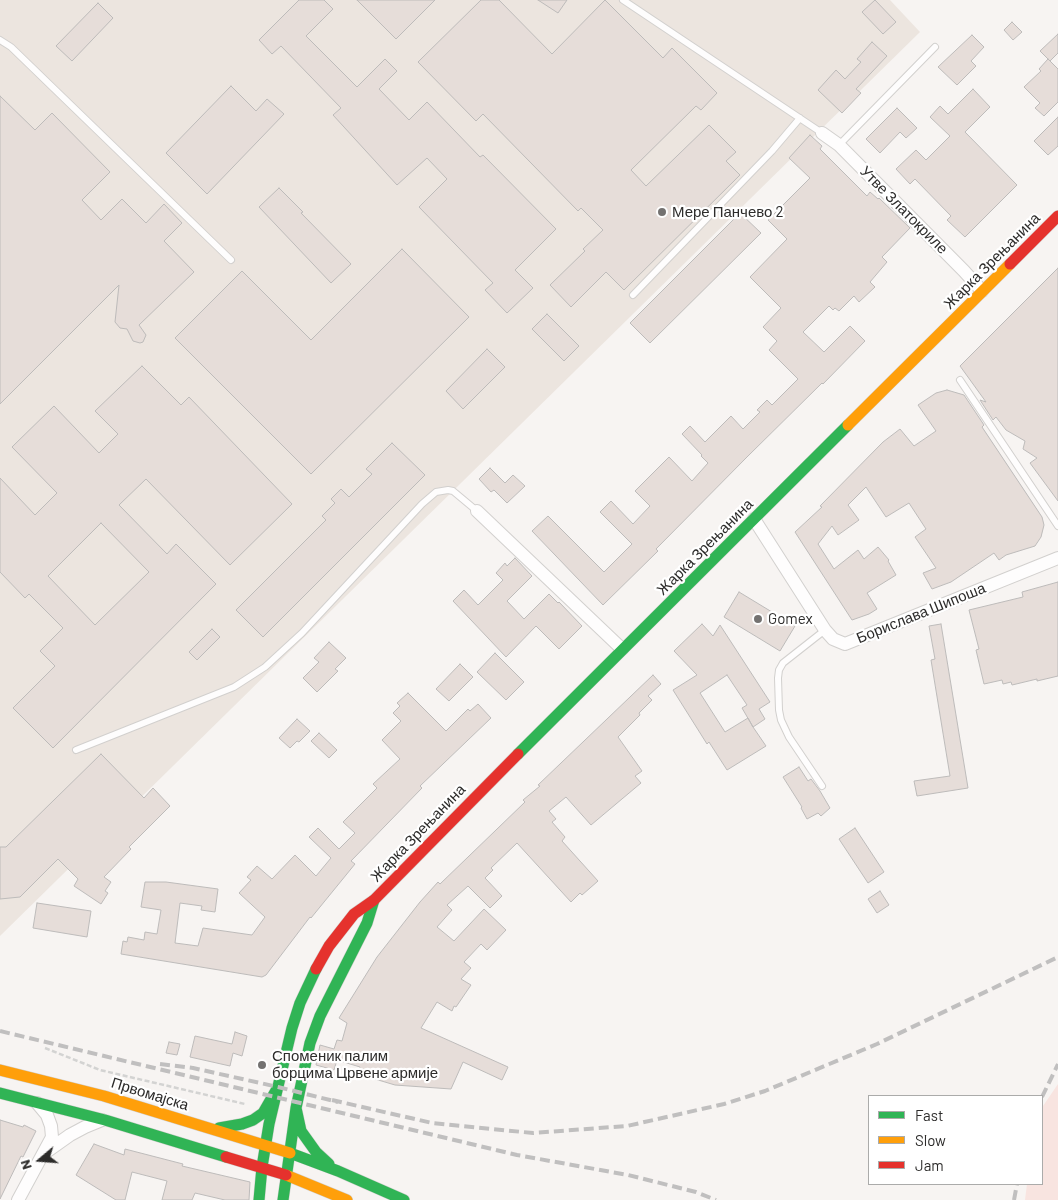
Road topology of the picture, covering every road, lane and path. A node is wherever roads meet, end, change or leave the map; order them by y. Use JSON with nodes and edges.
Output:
{"nodes":[{"id":1,"x":623,"y":0,"type":"edge"},
{"id":2,"x":0,"y":40,"type":"edge"},
{"id":3,"x":935,"y":47,"type":"dead end"},
{"id":4,"x":800,"y":118,"type":"junction"},
{"id":5,"x":822,"y":133,"type":"joint"},
{"id":6,"x":840,"y":146,"type":"junction"},
{"id":7,"x":1058,"y":216,"type":"edge"},
{"id":8,"x":231,"y":260,"type":"dead end"},
{"id":9,"x":982,"y":291,"type":"junction"},
{"id":10,"x":632,"y":295,"type":"dead end"},
{"id":11,"x":960,"y":380,"type":"dead end"},
{"id":12,"x":477,"y":511,"type":"joint"},
{"id":13,"x":754,"y":519,"type":"junction"},
{"id":14,"x":1058,"y":526,"type":"edge"},
{"id":15,"x":1058,"y":558,"type":"edge"},
{"id":16,"x":825,"y":630,"type":"junction"},
{"id":17,"x":622,"y":650,"type":"junction"},
{"id":18,"x":76,"y":750,"type":"dead end"},
{"id":19,"x":822,"y":786,"type":"dead end"},
{"id":20,"x":374,"y":900,"type":"junction"},
{"id":21,"x":45,"y":1048,"type":"dead end"},
{"id":22,"x":0,"y":1070,"type":"edge"},
{"id":23,"x":278,"y":1087,"type":"junction"},
{"id":24,"x":0,"y":1093,"type":"edge"},
{"id":25,"x":36,"y":1102,"type":"junction"},
{"id":26,"x":296,"y":1108,"type":"junction"},
{"id":27,"x":259,"y":1116,"type":"junction"},
{"id":28,"x":105,"y":1120,"type":"junction"},
{"id":29,"x":215,"y":1129,"type":"junction"},
{"id":30,"x":266,"y":1144,"type":"junction"},
{"id":31,"x":290,"y":1153,"type":"junction"},
{"id":32,"x":44,"y":1154,"type":"junction"},
{"id":33,"x":262,"y":1167,"type":"junction"},
{"id":34,"x":338,"y":1171,"type":"junction"},
{"id":35,"x":286,"y":1175,"type":"junction"},
{"id":36,"x":18,"y":1200,"type":"edge"},
{"id":37,"x":259,"y":1200,"type":"edge"},
{"id":38,"x":283,"y":1200,"type":"edge"},
{"id":39,"x":347,"y":1200,"type":"edge"},
{"id":40,"x":404,"y":1200,"type":"edge"}],
"edges":[{"from":1,"to":4,"type":"lane"},
{"from":2,"to":8,"type":"lane"},
{"from":3,"to":6,"type":"lane"},
{"from":4,"to":5,"type":"lane"},
{"from":4,"to":10,"type":"lane"},
{"from":5,"to":6,"type":"street","name":"Утве Златокриле"},
{"from":6,"to":9,"type":"street","name":"Утве Златокриле"},
{"from":7,"to":9,"type":"main road","name":"Жарка Зрењанина"},
{"from":9,"to":13,"type":"main road","name":"Жарка Зрењанина"},
{"from":11,"to":14,"type":"lane"},
{"from":12,"to":17,"type":"street"},
{"from":12,"to":18,"type":"lane"},
{"from":13,"to":16,"type":"street","name":"Борислава Шипоша"},
{"from":13,"to":17,"type":"main road","name":"Жарка Зрењанина"},
{"from":15,"to":16,"type":"street","name":"Борислава Шипоша"},
{"from":16,"to":19,"type":"lane"},
{"from":17,"to":20,"type":"main road","name":"Жарка Зрењанина"},
{"from":20,"to":23,"type":"main road","name":"Жарка Зрењанина"},
{"from":20,"to":26,"type":"main road","name":"Жарка Зрењанина"},
{"from":21,"to":27,"type":"path"},
{"from":22,"to":29,"type":"main road","name":"Првомајска"},
{"from":23,"to":27,"type":"main road"},
{"from":23,"to":30,"type":"main road","name":"Жарка Зрењанина"},
{"from":24,"to":25,"type":"main road"},
{"from":25,"to":28,"type":"main road"},
{"from":25,"to":32,"type":"street"},
{"from":26,"to":31,"type":"main road","name":"Жарка Зрењанина"},
{"from":26,"to":34,"type":"main road"},
{"from":27,"to":29,"type":"main road"},
{"from":28,"to":32,"type":"street"},
{"from":28,"to":33,"type":"main road"},
{"from":29,"to":30,"type":"main road","name":"Првомајска"},
{"from":30,"to":31,"type":"main road","name":"Првомајска"},
{"from":30,"to":33,"type":"main road","name":"Жарка Зрењанина"},
{"from":31,"to":34,"type":"main road","name":"Првомајска"},
{"from":31,"to":35,"type":"main road","name":"Жарка Зрењанина"},
{"from":32,"to":36,"type":"street"},
{"from":33,"to":35,"type":"main road"},
{"from":33,"to":37,"type":"main road","name":"Жарка Зрењанина"},
{"from":34,"to":40,"type":"main road"},
{"from":35,"to":38,"type":"main road","name":"Жарка Зрењанина"},
{"from":35,"to":39,"type":"main road"}]}
